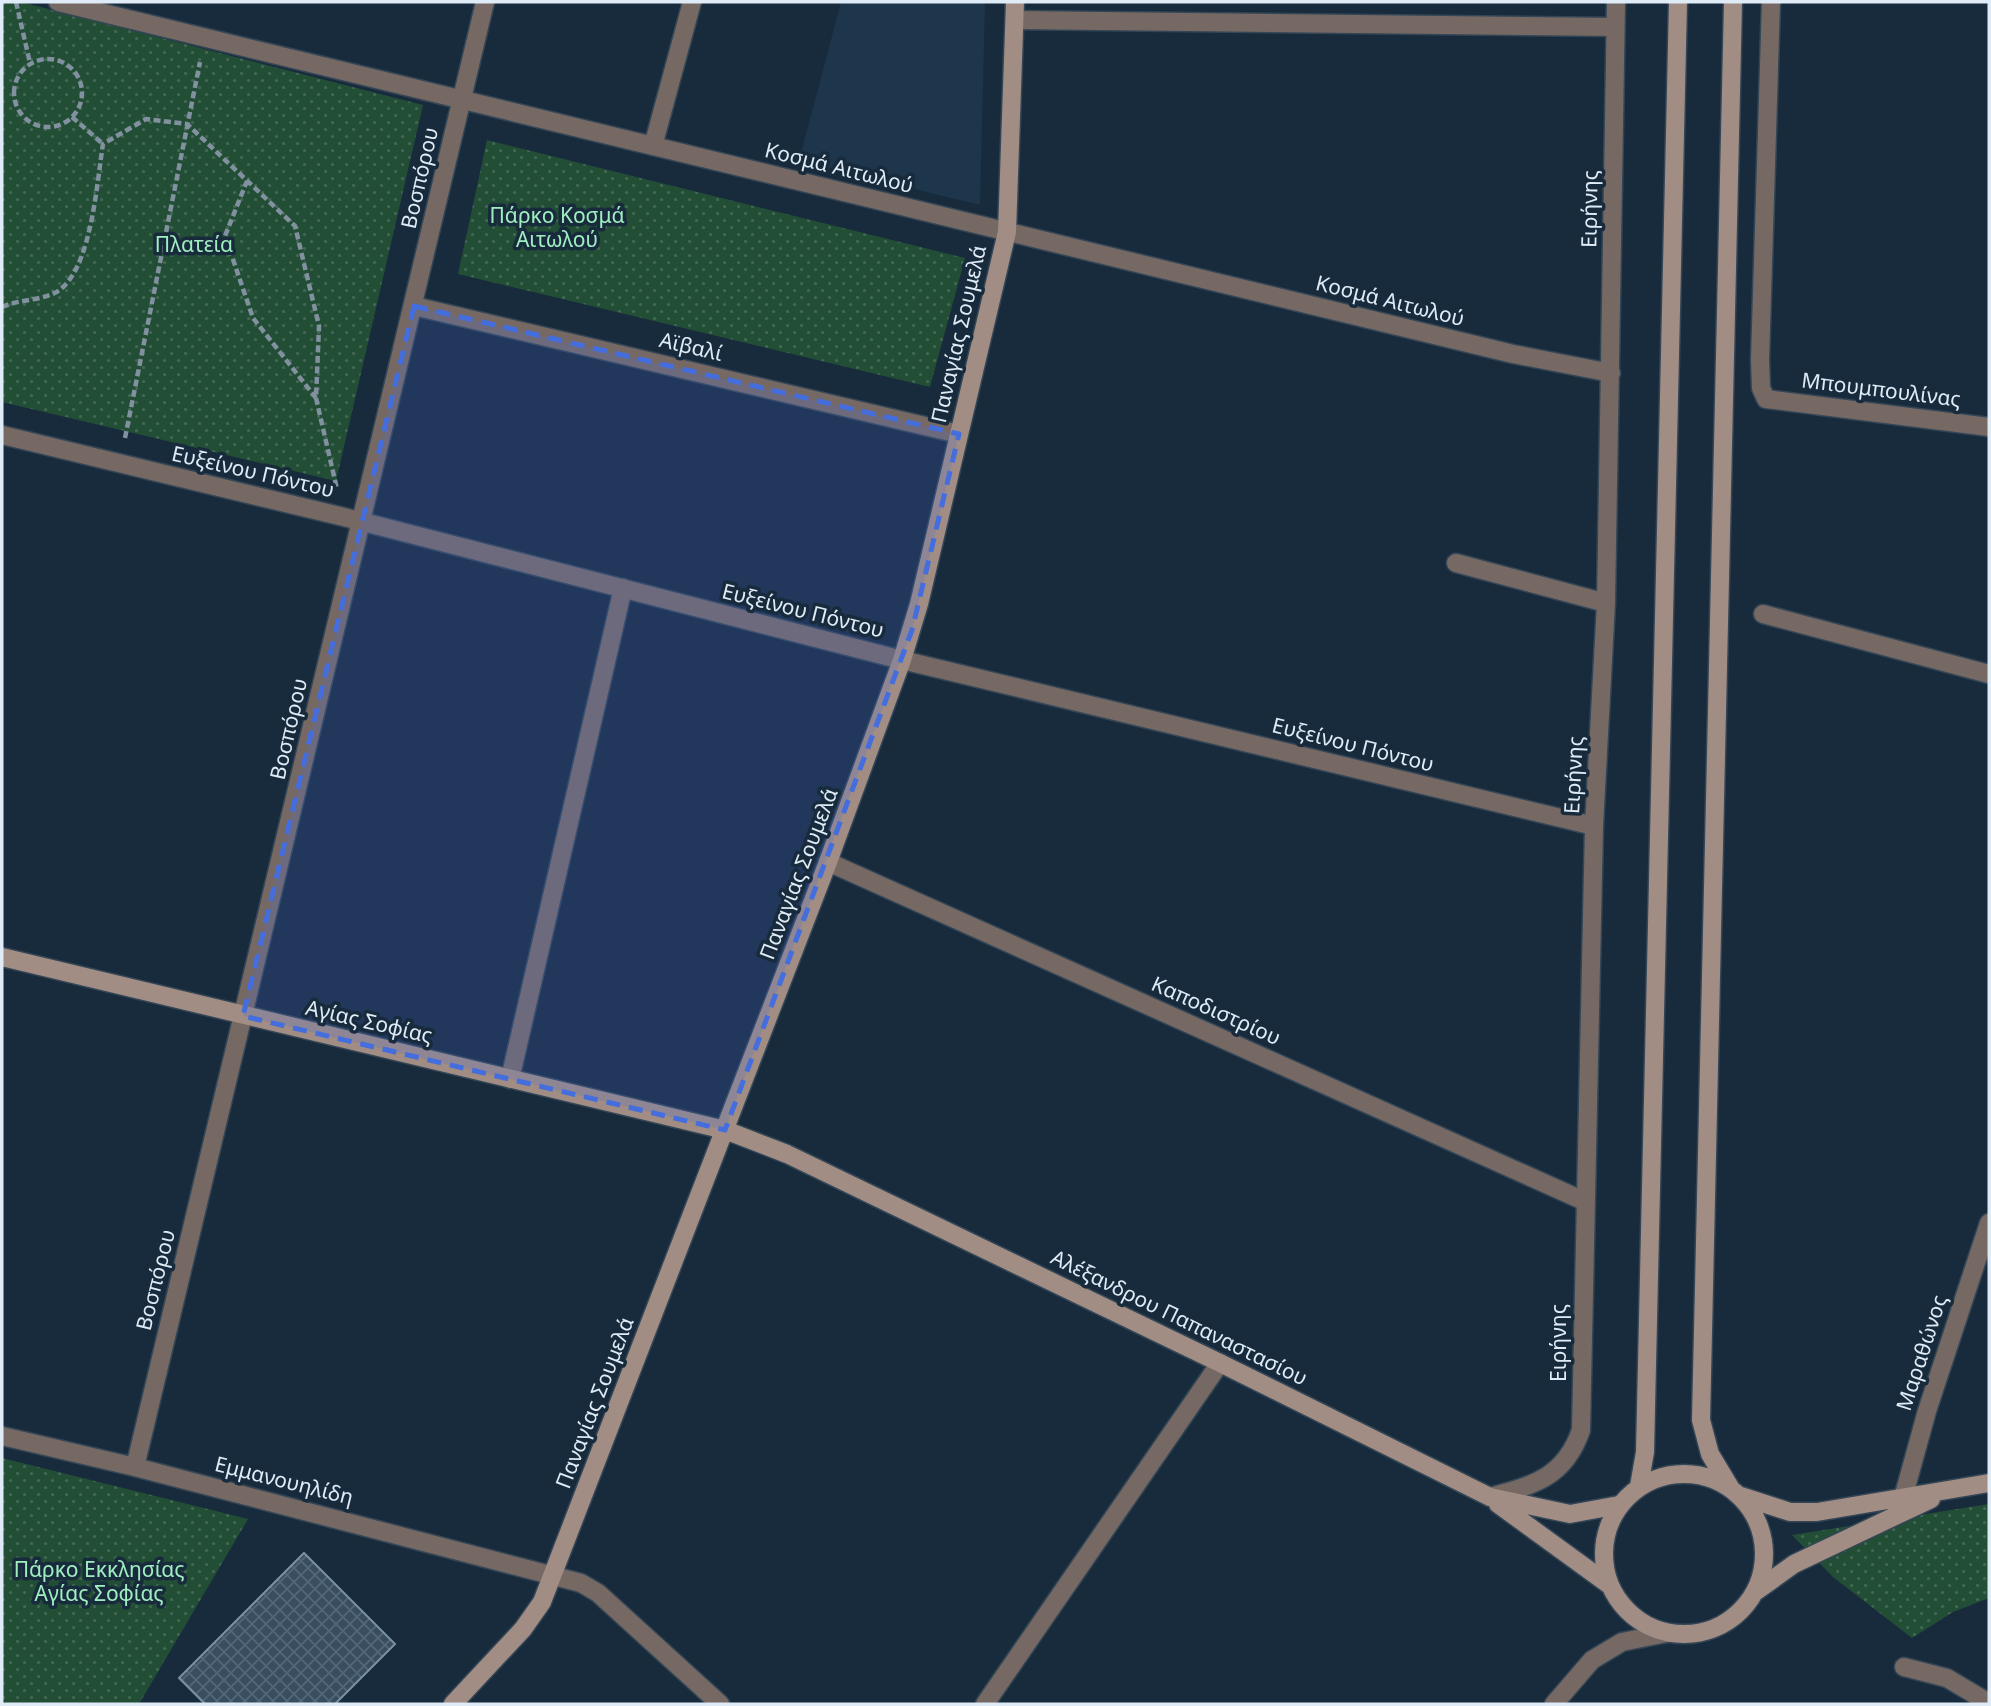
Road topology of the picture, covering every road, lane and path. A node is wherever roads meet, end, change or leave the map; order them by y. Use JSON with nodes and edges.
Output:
{"nodes":[{"id":1,"x":16,"y":2,"type":"edge"},
{"id":2,"x":58,"y":2,"type":"edge"},
{"id":3,"x":485,"y":2,"type":"edge"},
{"id":4,"x":692,"y":2,"type":"edge"},
{"id":5,"x":1616,"y":2,"type":"edge"},
{"id":6,"x":1678,"y":2,"type":"edge"},
{"id":7,"x":1733,"y":2,"type":"edge"},
{"id":8,"x":1771,"y":2,"type":"edge"},
{"id":9,"x":1015,"y":11,"type":"edge"},
{"id":10,"x":1615,"y":27,"type":"junction"},
{"id":11,"x":206,"y":37,"type":"junction"},
{"id":12,"x":30,"y":63,"type":"junction"},
{"id":13,"x":462,"y":101,"type":"junction"},
{"id":14,"x":72,"y":117,"type":"junction"},
{"id":15,"x":187,"y":124,"type":"junction"},
{"id":16,"x":103,"y":144,"type":"junction"},
{"id":17,"x":653,"y":146,"type":"junction"},
{"id":18,"x":247,"y":181,"type":"junction"},
{"id":19,"x":1007,"y":232,"type":"junction"},
{"id":20,"x":414,"y":306,"type":"junction"},
{"id":21,"x":2,"y":307,"type":"edge"},
{"id":22,"x":1611,"y":373,"type":"junction"},
{"id":23,"x":316,"y":398,"type":"junction"},
{"id":24,"x":1989,"y":427,"type":"edge"},
{"id":25,"x":959,"y":434,"type":"junction"},
{"id":26,"x":2,"y":435,"type":"edge"},
{"id":27,"x":120,"y":464,"type":"junction"},
{"id":28,"x":344,"y":517,"type":"junction"},
{"id":29,"x":362,"y":522,"type":"junction"},
{"id":30,"x":1456,"y":563,"type":"dead end"},
{"id":31,"x":623,"y":588,"type":"junction"},
{"id":32,"x":1606,"y":603,"type":"junction"},
{"id":33,"x":1763,"y":614,"type":"dead end"},
{"id":34,"x":902,"y":660,"type":"junction"},
{"id":35,"x":1989,"y":674,"type":"edge"},
{"id":36,"x":1594,"y":826,"type":"junction"},
{"id":37,"x":828,"y":862,"type":"junction"},
{"id":38,"x":2,"y":957,"type":"edge"},
{"id":39,"x":243,"y":1016,"type":"junction"},
{"id":40,"x":510,"y":1079,"type":"junction"},
{"id":41,"x":725,"y":1130,"type":"junction"},
{"id":42,"x":1584,"y":1201,"type":"junction"},
{"id":43,"x":1989,"y":1223,"type":"edge"},
{"id":44,"x":1220,"y":1363,"type":"junction"},
{"id":45,"x":2,"y":1436,"type":"edge"},
{"id":46,"x":135,"y":1467,"type":"junction"},
{"id":47,"x":1989,"y":1483,"type":"edge"},
{"id":48,"x":1639,"y":1486,"type":"junction"},
{"id":49,"x":1950,"y":1490,"type":"junction"},
{"id":50,"x":1736,"y":1493,"type":"junction"},
{"id":51,"x":1490,"y":1497,"type":"junction"},
{"id":52,"x":1903,"y":1499,"type":"junction"},
{"id":53,"x":1619,"y":1505,"type":"junction"},
{"id":54,"x":554,"y":1573,"type":"junction"},
{"id":55,"x":1608,"y":1584,"type":"junction"},
{"id":56,"x":1755,"y":1592,"type":"junction"},
{"id":57,"x":1667,"y":1633,"type":"junction"},
{"id":58,"x":1904,"y":1667,"type":"dead end"},
{"id":59,"x":1989,"y":1703,"type":"edge"},
{"id":60,"x":453,"y":1704,"type":"edge"},
{"id":61,"x":720,"y":1704,"type":"edge"},
{"id":62,"x":985,"y":1704,"type":"edge"},
{"id":63,"x":1554,"y":1704,"type":"edge"}],
"edges":[{"from":1,"to":12,"type":"path"},
{"from":2,"to":11,"type":"street","name":"Κοσμά Αιτωλού"},
{"from":3,"to":13,"type":"street","name":"Βοσπόρου"},
{"from":4,"to":17,"type":"street"},
{"from":5,"to":10,"type":"street","name":"Ειρήνης"},
{"from":6,"to":48,"type":"street"},
{"from":7,"to":50,"type":"street"},
{"from":8,"to":24,"type":"street","name":"Μπουμπουλίνας"},
{"from":9,"to":10,"type":"street"},
{"from":9,"to":19,"type":"street","name":"Παναγίας Σουμελά"},
{"from":10,"to":22,"type":"street","name":"Ειρήνης"},
{"from":11,"to":13,"type":"street","name":"Κοσμά Αιτωλού"},
{"from":11,"to":15,"type":"path"},
{"from":12,"to":14,"type":"path"},
{"from":12,"to":14,"type":"path"},
{"from":13,"to":17,"type":"street","name":"Κοσμά Αιτωλού"},
{"from":13,"to":20,"type":"street","name":"Βοσπόρου"},
{"from":14,"to":16,"type":"path"},
{"from":15,"to":16,"type":"path"},
{"from":15,"to":18,"type":"path"},
{"from":15,"to":27,"type":"path"},
{"from":16,"to":21,"type":"path"},
{"from":17,"to":19,"type":"street","name":"Κοσμά Αιτωλού"},
{"from":18,"to":23,"type":"path"},
{"from":18,"to":23,"type":"path"},
{"from":19,"to":22,"type":"street","name":"Κοσμά Αιτωλού"},
{"from":19,"to":25,"type":"street","name":"Παναγίας Σουμελά"},
{"from":20,"to":25,"type":"street","name":"Αϊβαλί"},
{"from":20,"to":29,"type":"street","name":"Βοσπόρου"},
{"from":22,"to":32,"type":"street","name":"Ειρήνης"},
{"from":23,"to":28,"type":"path"},
{"from":25,"to":34,"type":"street","name":"Παναγίας Σουμελά"},
{"from":26,"to":27,"type":"street","name":"Ευξείνου Πόντου"},
{"from":27,"to":28,"type":"street","name":"Ευξείνου Πόντου"},
{"from":28,"to":29,"type":"street","name":"Ευξείνου Πόντου"},
{"from":29,"to":31,"type":"street","name":"Ευξείνου Πόντου"},
{"from":29,"to":39,"type":"street","name":"Βοσπόρου"},
{"from":30,"to":32,"type":"street"},
{"from":31,"to":34,"type":"street","name":"Ευξείνου Πόντου"},
{"from":31,"to":40,"type":"street"},
{"from":32,"to":36,"type":"street","name":"Ειρήνης"},
{"from":33,"to":35,"type":"street"},
{"from":34,"to":36,"type":"street","name":"Ευξείνου Πόντου"},
{"from":34,"to":37,"type":"street","name":"Παναγίας Σουμελά"},
{"from":36,"to":42,"type":"street","name":"Ειρήνης"},
{"from":37,"to":41,"type":"street","name":"Παναγίας Σουμελά"},
{"from":37,"to":42,"type":"street","name":"Καποδιστρίου"},
{"from":38,"to":39,"type":"street","name":"Αγίας Σοφίας"},
{"from":39,"to":40,"type":"street","name":"Αγίας Σοφίας"},
{"from":39,"to":46,"type":"street","name":"Βοσπόρου"},
{"from":40,"to":41,"type":"street","name":"Αγίας Σοφίας"},
{"from":41,"to":44,"type":"street","name":"Αλέξανδρου Παπαναστασίου"},
{"from":41,"to":54,"type":"street","name":"Παναγίας Σουμελά"},
{"from":42,"to":51,"type":"street","name":"Ειρήνης"},
{"from":43,"to":52,"type":"street","name":"Μαραθώνος"},
{"from":44,"to":51,"type":"street","name":"Αλέξανδρου Παπαναστασίου"},
{"from":44,"to":62,"type":"street"},
{"from":45,"to":46,"type":"street","name":"Εμμανουηλίδη"},
{"from":46,"to":54,"type":"street","name":"Εμμανουηλίδη"},
{"from":47,"to":49,"type":"street"},
{"from":48,"to":50,"type":"street"},
{"from":48,"to":53,"type":"street"},
{"from":49,"to":52,"type":"street"},
{"from":49,"to":56,"type":"street"},
{"from":50,"to":52,"type":"street"},
{"from":50,"to":56,"type":"street"},
{"from":51,"to":53,"type":"street","name":"Αλέξανδρου Παπαναστασίου"},
{"from":51,"to":55,"type":"street"},
{"from":53,"to":55,"type":"street"},
{"from":54,"to":60,"type":"street","name":"Παναγίας Σουμελά"},
{"from":54,"to":61,"type":"street","name":"Εμμανουηλίδη"},
{"from":55,"to":57,"type":"street"},
{"from":56,"to":57,"type":"street"},
{"from":57,"to":63,"type":"street"},
{"from":58,"to":59,"type":"street"}]}
